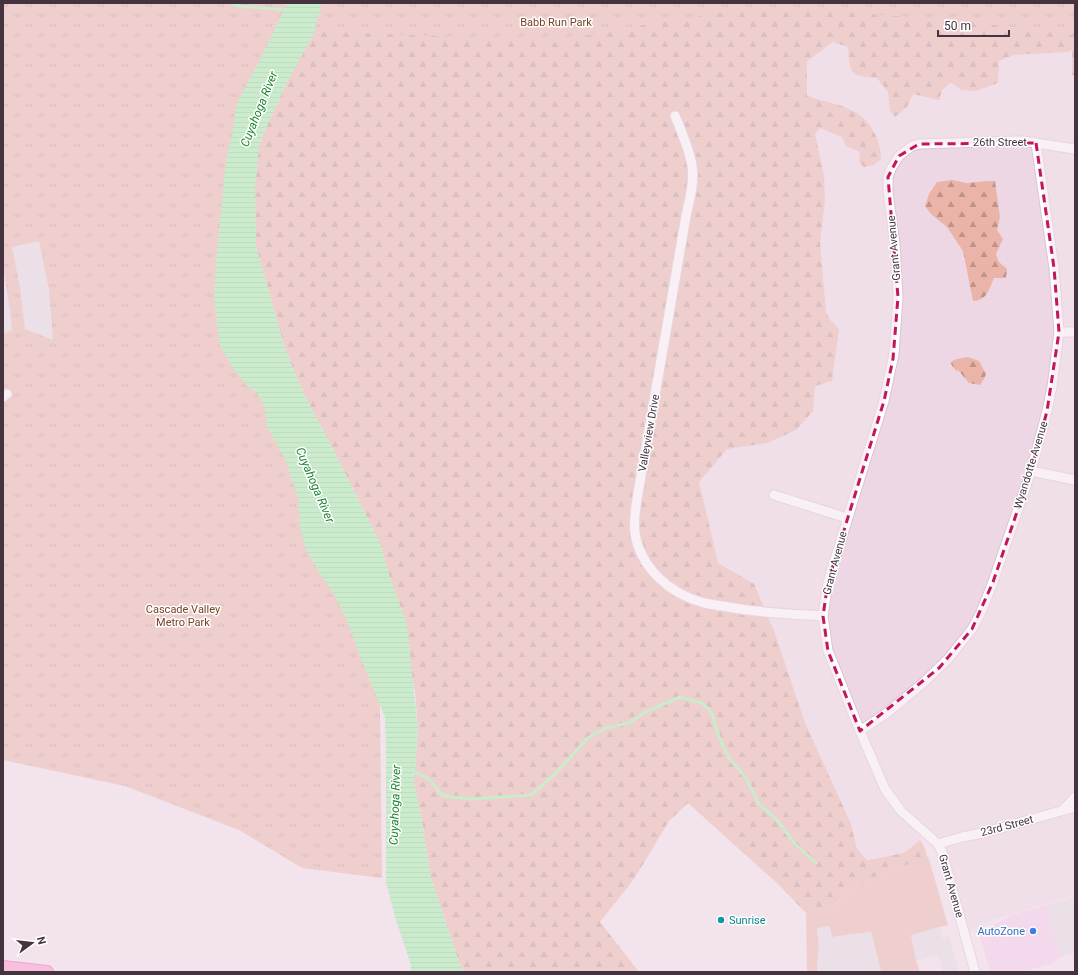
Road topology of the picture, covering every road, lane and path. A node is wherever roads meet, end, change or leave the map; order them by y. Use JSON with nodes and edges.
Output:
{"nodes":[{"id":1,"x":675,"y":116,"type":"dead end"},
{"id":2,"x":1036,"y":143,"type":"junction"},
{"id":3,"x":925,"y":144,"type":"joint"},
{"id":4,"x":1075,"y":149,"type":"edge"},
{"id":5,"x":1059,"y":332,"type":"junction"},
{"id":6,"x":1075,"y":332,"type":"edge"},
{"id":7,"x":1031,"y":472,"type":"junction"},
{"id":8,"x":1075,"y":480,"type":"edge"},
{"id":9,"x":774,"y":496,"type":"dead end"},
{"id":10,"x":847,"y":518,"type":"junction"},
{"id":11,"x":823,"y":616,"type":"junction"},
{"id":12,"x":860,"y":731,"type":"junction"},
{"id":13,"x":1075,"y":796,"type":"edge"},
{"id":14,"x":1075,"y":807,"type":"edge"},
{"id":15,"x":1062,"y":811,"type":"junction"},
{"id":16,"x":938,"y":844,"type":"junction"},
{"id":17,"x":3,"y":967,"type":"edge"},
{"id":18,"x":47,"y":972,"type":"edge"},
{"id":19,"x":975,"y":972,"type":"edge"}],
"edges":[{"from":1,"to":11,"type":"street","name":"Valleyview Drive"},
{"from":2,"to":3,"type":"street","name":"26th Street"},
{"from":2,"to":4,"type":"street","name":"26th Street"},
{"from":2,"to":5,"type":"street","name":"Wyandotte Avenue"},
{"from":3,"to":10,"type":"street","name":"Grant Avenue"},
{"from":5,"to":6,"type":"street"},
{"from":5,"to":7,"type":"street","name":"Wyandotte Avenue"},
{"from":7,"to":8,"type":"street"},
{"from":7,"to":12,"type":"street","name":"Wyandotte Avenue"},
{"from":9,"to":10,"type":"street"},
{"from":10,"to":11,"type":"street","name":"Grant Avenue"},
{"from":11,"to":12,"type":"street","name":"Grant Avenue"},
{"from":12,"to":16,"type":"street","name":"Grant Avenue"},
{"from":13,"to":15,"type":"street"},
{"from":14,"to":15,"type":"street","name":"23rd Street"},
{"from":15,"to":16,"type":"street","name":"23rd Street"},
{"from":16,"to":19,"type":"street","name":"Grant Avenue"},
{"from":17,"to":18,"type":"main road"}]}
